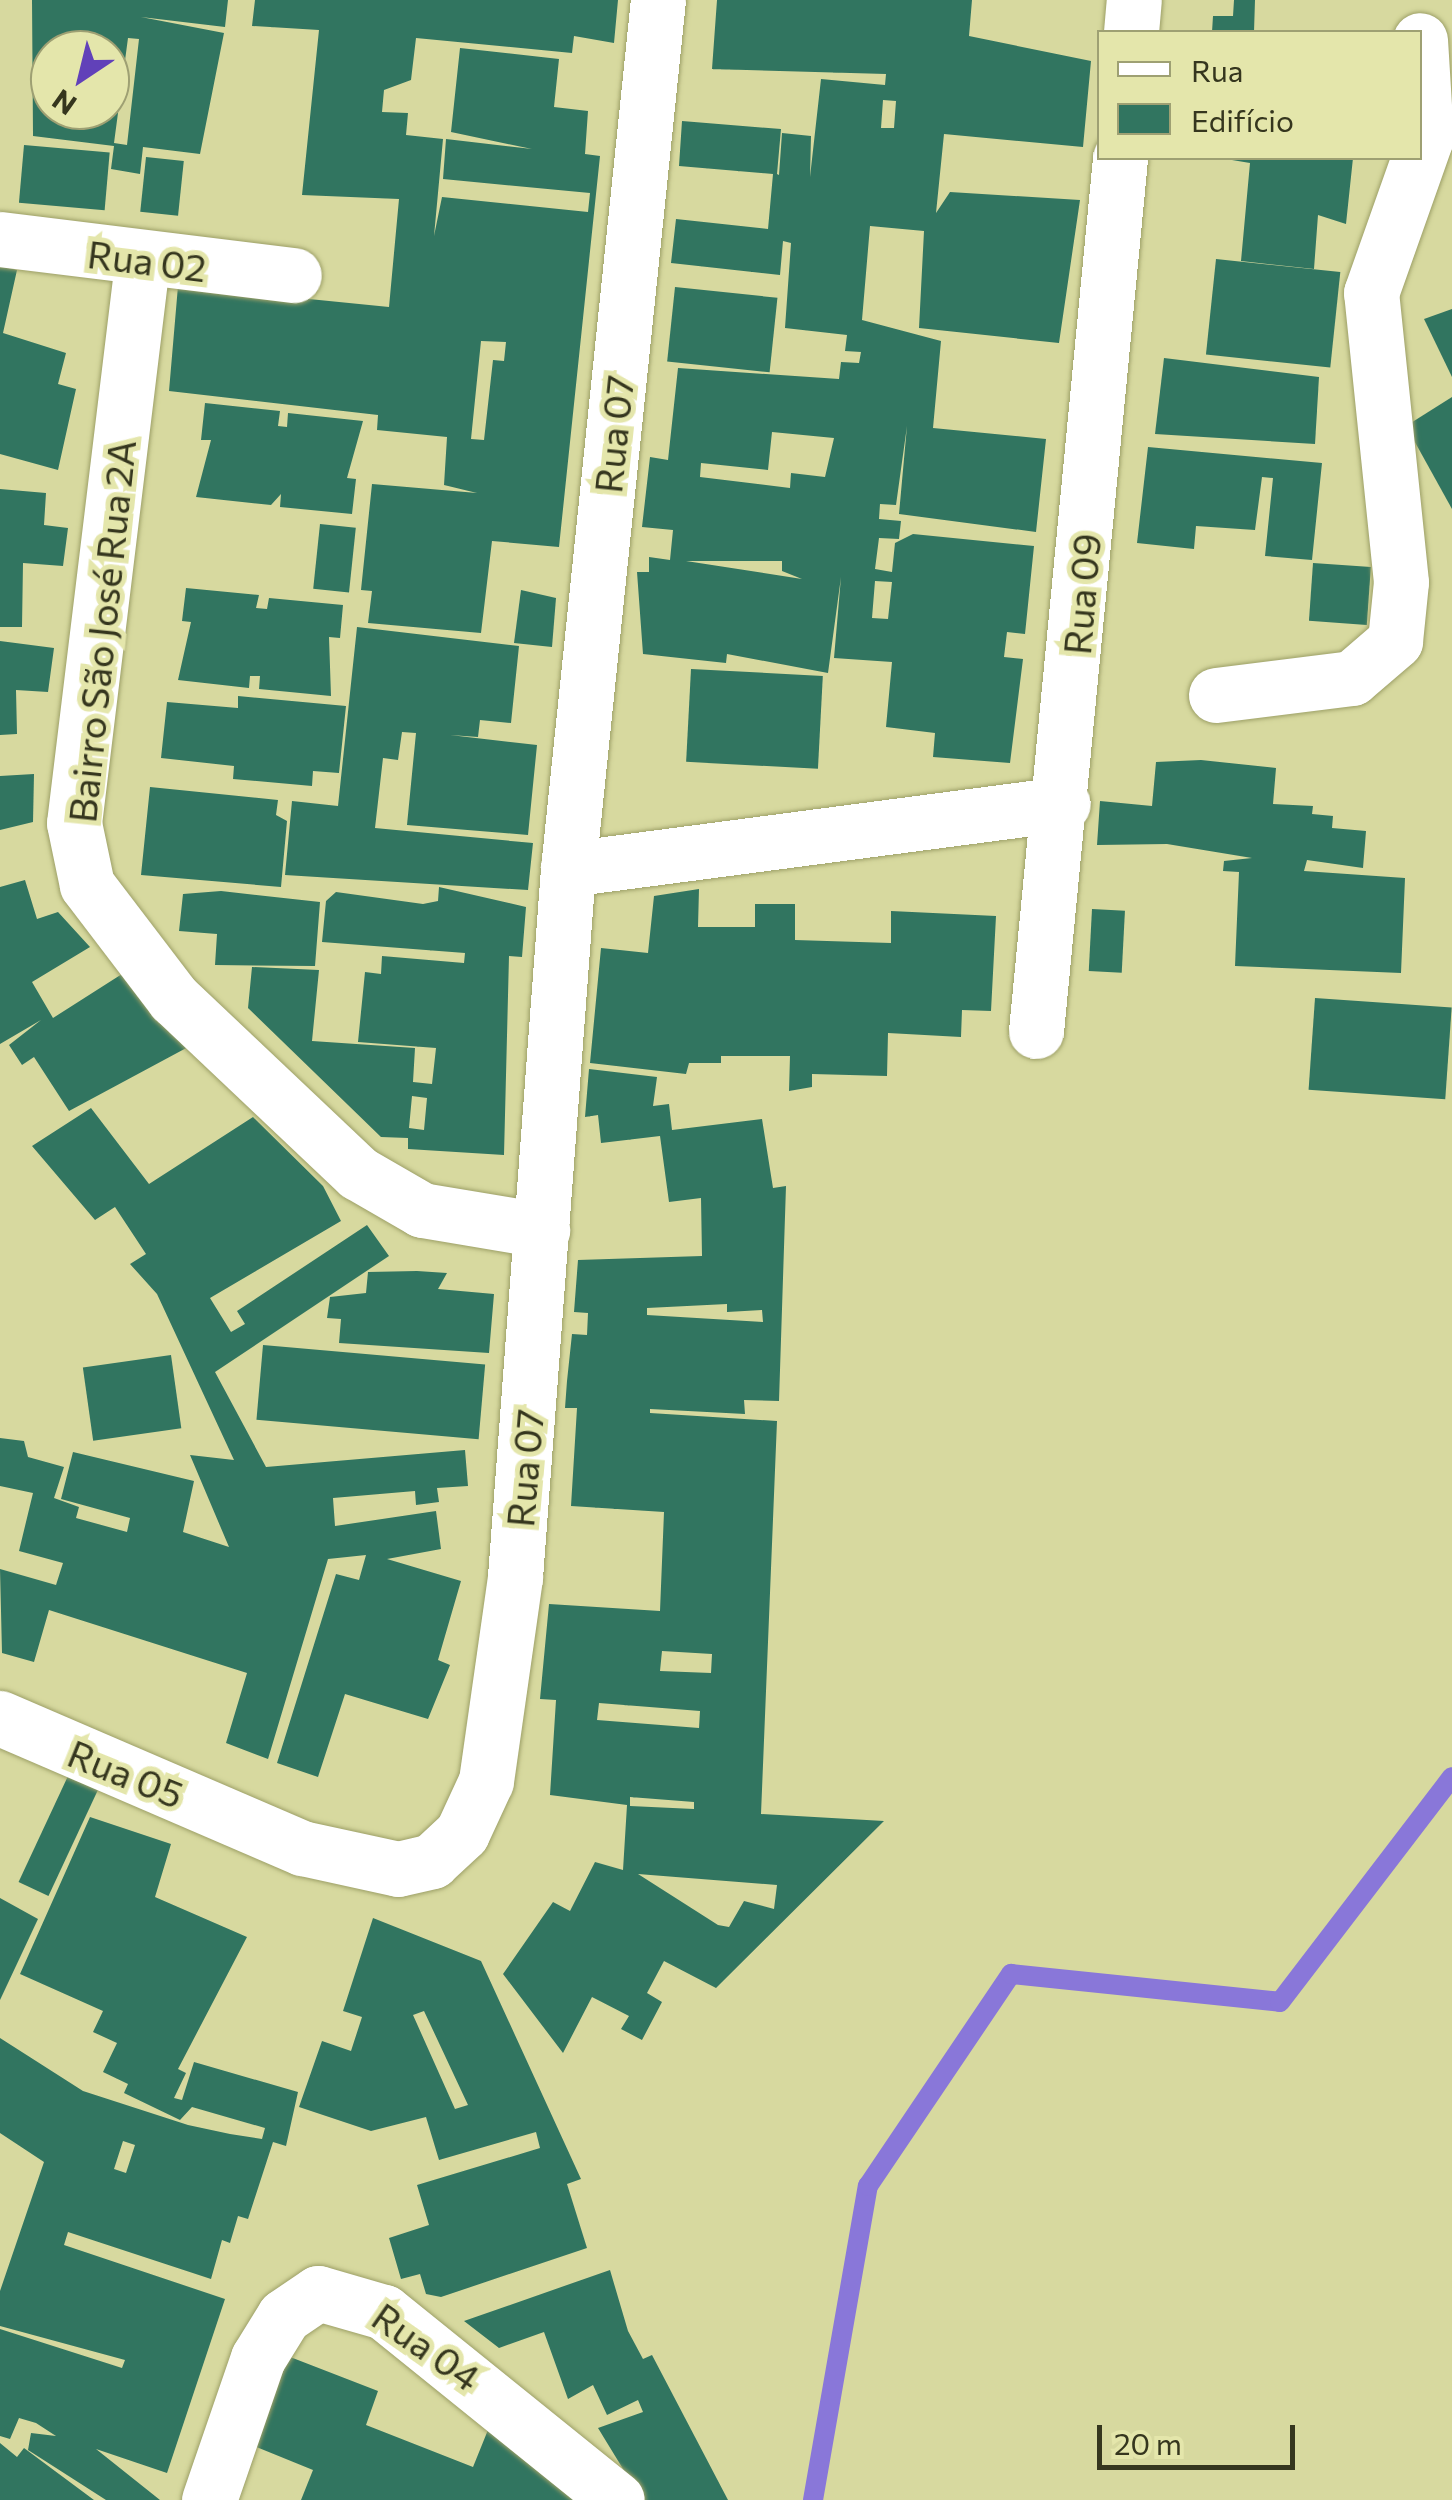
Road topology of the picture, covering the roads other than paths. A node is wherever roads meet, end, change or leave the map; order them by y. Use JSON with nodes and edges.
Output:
{"nodes":[{"id":1,"x":658,"y":0,"type":"edge"},
{"id":2,"x":1134,"y":0,"type":"edge"},
{"id":3,"x":1411,"y":0,"type":"edge"},
{"id":4,"x":1132,"y":30,"type":"edge"},
{"id":5,"x":1418,"y":30,"type":"edge"},
{"id":6,"x":1422,"y":80,"type":"edge"},
{"id":7,"x":1422,"y":149,"type":"edge"},
{"id":8,"x":1120,"y":160,"type":"edge"},
{"id":9,"x":1418,"y":160,"type":"edge"},
{"id":10,"x":0,"y":238,"type":"edge"},
{"id":11,"x":142,"y":263,"type":"junction"},
{"id":12,"x":294,"y":276,"type":"dead end"},
{"id":13,"x":1216,"y":695,"type":"dead end"},
{"id":14,"x":1063,"y":804,"type":"junction"},
{"id":15,"x":568,"y":869,"type":"junction"},
{"id":16,"x":1036,"y":1031,"type":"dead end"},
{"id":17,"x":542,"y":1230,"type":"junction"},
{"id":18,"x":0,"y":1718,"type":"edge"},
{"id":19,"x":253,"y":1824,"type":"joint"},
{"id":20,"x":209,"y":2500,"type":"edge"},
{"id":21,"x":618,"y":2500,"type":"edge"}],
"edges":[{"from":1,"to":15,"type":"street","name":"Rua 07"},
{"from":2,"to":4,"type":"street"},
{"from":3,"to":5,"type":"street"},
{"from":6,"to":7,"type":"street"},
{"from":8,"to":14,"type":"street","name":"Rua 09"},
{"from":9,"to":13,"type":"street"},
{"from":10,"to":11,"type":"street","name":"Rua 02"},
{"from":11,"to":12,"type":"street","name":"Rua 02"},
{"from":11,"to":17,"type":"street","name":"Bairro São José Rua 2A"},
{"from":14,"to":15,"type":"street"},
{"from":14,"to":16,"type":"street","name":"Rua 09"},
{"from":15,"to":17,"type":"street","name":"Rua 07"},
{"from":17,"to":19,"type":"street","name":"Rua 07"},
{"from":18,"to":19,"type":"street","name":"Rua 05"},
{"from":20,"to":21,"type":"street","name":"Rua 04"}]}
